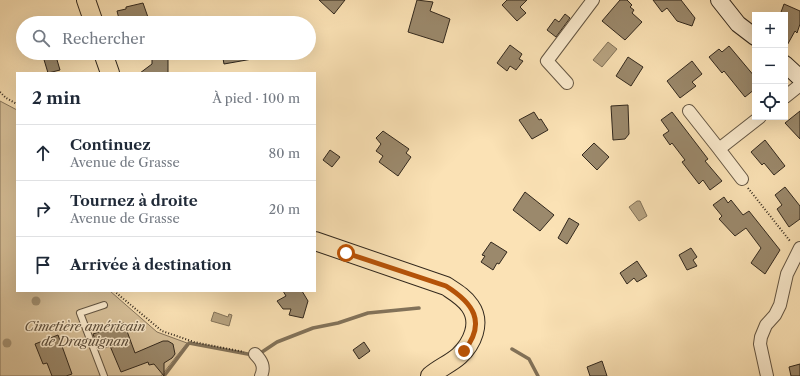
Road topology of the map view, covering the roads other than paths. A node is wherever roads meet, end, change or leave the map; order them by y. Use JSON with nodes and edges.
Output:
{"nodes":[{"id":1,"x":86,"y":0,"type":"edge"},
{"id":2,"x":593,"y":0,"type":"edge"},
{"id":3,"x":719,"y":0,"type":"edge"},
{"id":4,"x":92,"y":16,"type":"edge"},
{"id":5,"x":752,"y":35,"type":"edge"},
{"id":6,"x":106,"y":60,"type":"edge"},
{"id":7,"x":788,"y":67,"type":"edge"},
{"id":8,"x":110,"y":72,"type":"edge"},
{"id":9,"x":800,"y":78,"type":"edge"},
{"id":10,"x":567,"y":83,"type":"dead end"},
{"id":11,"x":800,"y":85,"type":"edge"},
{"id":12,"x":788,"y":95,"type":"edge"},
{"id":13,"x":689,"y":112,"type":"dead end"},
{"id":14,"x":756,"y":120,"type":"edge"},
{"id":15,"x":719,"y":149,"type":"junction"},
{"id":16,"x":742,"y":179,"type":"road end"},
{"id":17,"x":316,"y":241,"type":"edge"},
{"id":18,"x":799,"y":250,"type":"edge"},
{"id":19,"x":104,"y":305,"type":"dead end"},
{"id":20,"x":257,"y":356,"type":"road end"},
{"id":21,"x":104,"y":376,"type":"edge"},
{"id":22,"x":261,"y":376,"type":"edge"},
{"id":23,"x":430,"y":376,"type":"edge"},
{"id":24,"x":767,"y":376,"type":"edge"}],
"edges":[{"from":1,"to":4,"type":"main road"},
{"from":2,"to":10,"type":"street"},
{"from":3,"to":5,"type":"street"},
{"from":6,"to":8,"type":"main road"},
{"from":7,"to":9,"type":"street"},
{"from":11,"to":12,"type":"street"},
{"from":13,"to":15,"type":"street"},
{"from":14,"to":15,"type":"street"},
{"from":15,"to":16,"type":"street"},
{"from":17,"to":23,"type":"main road"},
{"from":18,"to":24,"type":"street"},
{"from":19,"to":21,"type":"lane"},
{"from":20,"to":22,"type":"street"}]}
